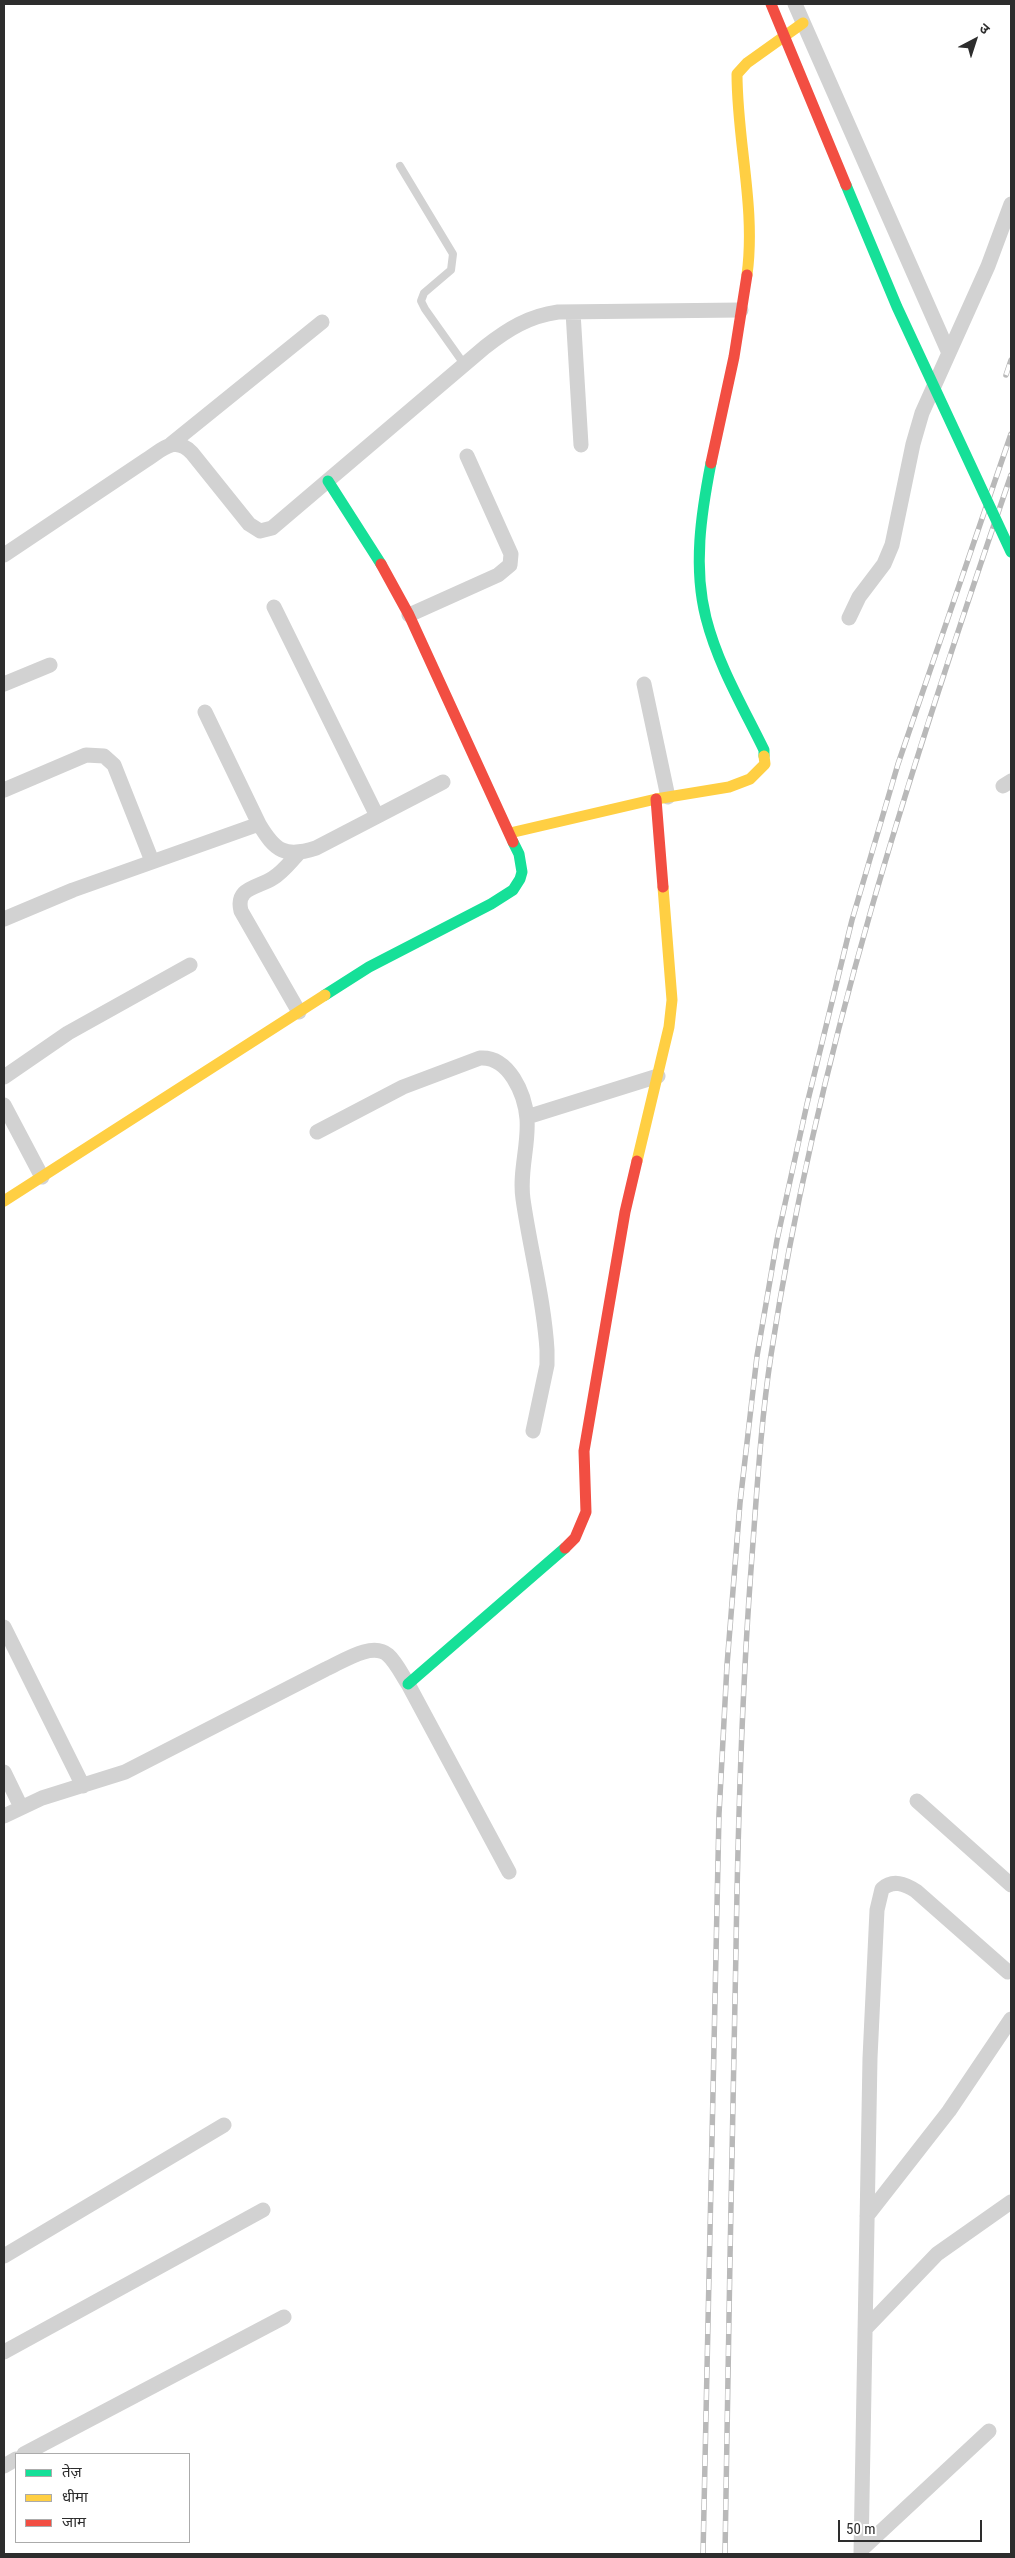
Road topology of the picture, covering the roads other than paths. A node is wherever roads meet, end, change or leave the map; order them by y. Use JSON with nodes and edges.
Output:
{"nodes":[{"id":1,"x":771,"y":4,"type":"edge"},
{"id":2,"x":795,"y":4,"type":"edge"},
{"id":3,"x":803,"y":23,"type":"junction"},
{"id":4,"x":400,"y":166,"type":"dead end"},
{"id":5,"x":1011,"y":204,"type":"edge"},
{"id":6,"x":741,"y":310,"type":"junction"},
{"id":7,"x":573,"y":312,"type":"junction"},
{"id":8,"x":322,"y":322,"type":"dead end"},
{"id":9,"x":948,"y":351,"type":"junction"},
{"id":10,"x":464,"y":364,"type":"junction"},
{"id":11,"x":171,"y":444,"type":"junction"},
{"id":12,"x":581,"y":445,"type":"dead end"},
{"id":13,"x":468,"y":456,"type":"dead end"},
{"id":14,"x":328,"y":481,"type":"junction"},
{"id":15,"x":1011,"y":552,"type":"edge"},
{"id":16,"x":4,"y":556,"type":"edge"},
{"id":17,"x":274,"y":607,"type":"dead end"},
{"id":18,"x":409,"y":615,"type":"junction"},
{"id":19,"x":849,"y":618,"type":"dead end"},
{"id":20,"x":50,"y":665,"type":"dead end"},
{"id":21,"x":4,"y":684,"type":"edge"},
{"id":22,"x":644,"y":684,"type":"dead end"},
{"id":23,"x":205,"y":712,"type":"dead end"},
{"id":24,"x":443,"y":782,"type":"dead end"},
{"id":25,"x":4,"y":790,"type":"edge"},
{"id":26,"x":662,"y":798,"type":"junction"},
{"id":27,"x":377,"y":816,"type":"junction"},
{"id":28,"x":259,"y":824,"type":"junction"},
{"id":29,"x":510,"y":833,"type":"junction"},
{"id":30,"x":299,"y":853,"type":"junction"},
{"id":31,"x":152,"y":861,"type":"junction"},
{"id":32,"x":4,"y":919,"type":"edge"},
{"id":33,"x":190,"y":965,"type":"dead end"},
{"id":34,"x":299,"y":1012,"type":"junction"},
{"id":35,"x":658,"y":1076,"type":"junction"},
{"id":36,"x":4,"y":1077,"type":"edge"},
{"id":37,"x":4,"y":1105,"type":"edge"},
{"id":38,"x":527,"y":1117,"type":"junction"},
{"id":39,"x":317,"y":1132,"type":"dead end"},
{"id":40,"x":42,"y":1177,"type":"junction"},
{"id":41,"x":4,"y":1202,"type":"edge"},
{"id":42,"x":533,"y":1432,"type":"dead end"},
{"id":43,"x":4,"y":1627,"type":"edge"},
{"id":44,"x":408,"y":1684,"type":"junction"},
{"id":45,"x":4,"y":1772,"type":"edge"},
{"id":46,"x":83,"y":1786,"type":"junction"},
{"id":47,"x":917,"y":1801,"type":"dead end"},
{"id":48,"x":21,"y":1807,"type":"junction"},
{"id":49,"x":4,"y":1816,"type":"edge"},
{"id":50,"x":510,"y":1872,"type":"dead end"},
{"id":51,"x":1011,"y":1885,"type":"edge"},
{"id":52,"x":1008,"y":1972,"type":"dead end"},
{"id":53,"x":1011,"y":2019,"type":"edge"},
{"id":54,"x":224,"y":2125,"type":"dead end"},
{"id":55,"x":1011,"y":2202,"type":"edge"},
{"id":56,"x":263,"y":2210,"type":"dead end"},
{"id":57,"x":867,"y":2216,"type":"junction"},
{"id":58,"x":4,"y":2256,"type":"edge"},
{"id":59,"x":284,"y":2317,"type":"dead end"},
{"id":60,"x":865,"y":2329,"type":"junction"},
{"id":61,"x":4,"y":2352,"type":"edge"},
{"id":62,"x":989,"y":2432,"type":"dead end"},
{"id":63,"x":26,"y":2453,"type":"edge"},
{"id":64,"x":15,"y":2460,"type":"edge"},
{"id":65,"x":4,"y":2466,"type":"edge"},
{"id":66,"x":861,"y":2552,"type":"edge"}],
"edges":[{"from":1,"to":15,"type":"main road","bridge":true},
{"from":2,"to":3,"type":"street"},
{"from":3,"to":6,"type":"main road"},
{"from":3,"to":9,"type":"street"},
{"from":4,"to":10,"type":"lane"},
{"from":5,"to":9,"type":"street"},
{"from":6,"to":7,"type":"street"},
{"from":6,"to":26,"type":"main road"},
{"from":7,"to":10,"type":"street"},
{"from":7,"to":12,"type":"street"},
{"from":8,"to":11,"type":"street"},
{"from":9,"to":19,"type":"street"},
{"from":10,"to":14,"type":"street"},
{"from":11,"to":14,"type":"street"},
{"from":11,"to":16,"type":"street"},
{"from":13,"to":18,"type":"street"},
{"from":14,"to":18,"type":"main road"},
{"from":17,"to":27,"type":"street"},
{"from":18,"to":29,"type":"main road"},
{"from":20,"to":21,"type":"street"},
{"from":22,"to":26,"type":"street"},
{"from":23,"to":28,"type":"street"},
{"from":24,"to":27,"type":"street"},
{"from":25,"to":31,"type":"street"},
{"from":26,"to":29,"type":"main road"},
{"from":26,"to":35,"type":"main road"},
{"from":27,"to":30,"type":"street"},
{"from":28,"to":30,"type":"street"},
{"from":28,"to":31,"type":"street"},
{"from":29,"to":34,"type":"main road"},
{"from":30,"to":34,"type":"street"},
{"from":31,"to":32,"type":"street"},
{"from":33,"to":36,"type":"street"},
{"from":34,"to":40,"type":"main road"},
{"from":35,"to":38,"type":"street"},
{"from":35,"to":44,"type":"main road"},
{"from":37,"to":40,"type":"street"},
{"from":38,"to":39,"type":"street"},
{"from":38,"to":42,"type":"street"},
{"from":40,"to":41,"type":"main road"},
{"from":43,"to":46,"type":"street"},
{"from":44,"to":46,"type":"street"},
{"from":44,"to":50,"type":"street"},
{"from":45,"to":48,"type":"street"},
{"from":46,"to":48,"type":"street"},
{"from":47,"to":51,"type":"street"},
{"from":48,"to":49,"type":"street"},
{"from":52,"to":57,"type":"street"},
{"from":53,"to":57,"type":"street"},
{"from":54,"to":58,"type":"street"},
{"from":55,"to":60,"type":"street"},
{"from":56,"to":61,"type":"street"},
{"from":57,"to":60,"type":"street"},
{"from":59,"to":63,"type":"street"},
{"from":60,"to":66,"type":"street"},
{"from":62,"to":66,"type":"street"},
{"from":64,"to":65,"type":"street"}]}
